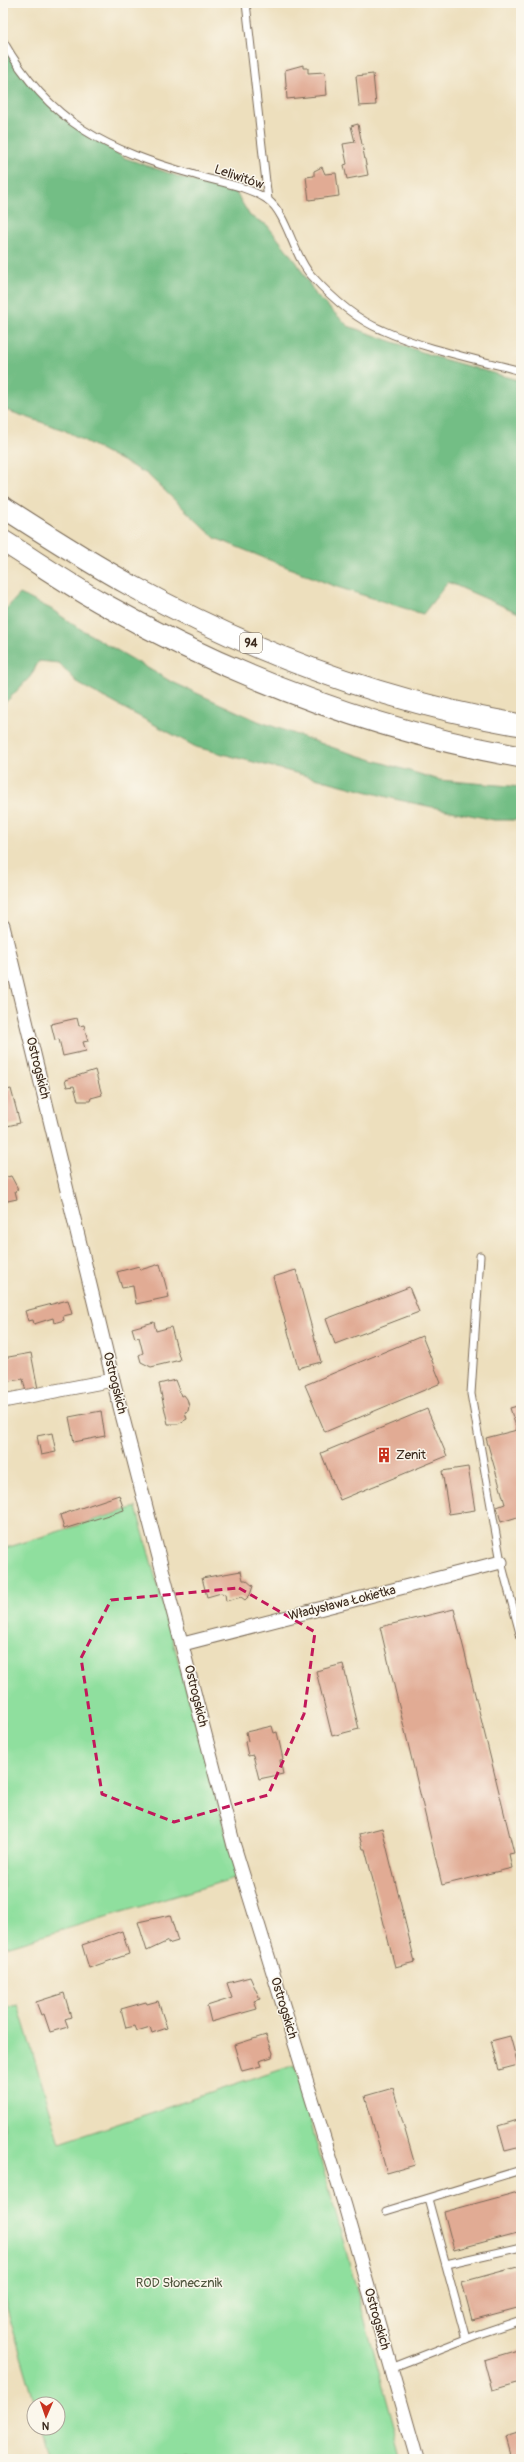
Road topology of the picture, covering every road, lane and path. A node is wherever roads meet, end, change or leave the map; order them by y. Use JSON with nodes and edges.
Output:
{"nodes":[{"id":1,"x":246,"y":3,"type":"edge"},
{"id":2,"x":3,"y":41,"type":"edge"},
{"id":3,"x":268,"y":200,"type":"junction"},
{"id":4,"x":521,"y":371,"type":"edge"},
{"id":5,"x":3,"y":507,"type":"edge"},
{"id":6,"x":3,"y":541,"type":"edge"},
{"id":7,"x":521,"y":725,"type":"edge"},
{"id":8,"x":521,"y":757,"type":"edge"},
{"id":9,"x":3,"y":926,"type":"edge"},
{"id":10,"x":480,"y":1256,"type":"dead end"},
{"id":11,"x":113,"y":1380,"type":"junction"},
{"id":12,"x":3,"y":1401,"type":"edge"},
{"id":13,"x":501,"y":1562,"type":"junction"},
{"id":14,"x":521,"y":1637,"type":"edge"},
{"id":15,"x":183,"y":1644,"type":"junction"},
{"id":16,"x":521,"y":2170,"type":"edge"},
{"id":17,"x":428,"y":2199,"type":"junction"},
{"id":18,"x":386,"y":2212,"type":"dead end"},
{"id":19,"x":521,"y":2247,"type":"edge"},
{"id":20,"x":446,"y":2264,"type":"junction"},
{"id":21,"x":521,"y":2320,"type":"edge"},
{"id":22,"x":466,"y":2339,"type":"junction"},
{"id":23,"x":391,"y":2368,"type":"junction"},
{"id":24,"x":417,"y":2459,"type":"edge"}],
"edges":[{"from":1,"to":3,"type":"lane"},
{"from":2,"to":3,"type":"lane","name":"Leliwitów"},
{"from":3,"to":4,"type":"lane","name":"Leliwitów"},
{"from":5,"to":7,"type":"main road","number":"94"},
{"from":6,"to":8,"type":"main road","number":"94"},
{"from":9,"to":11,"type":"street","name":"Ostrogskich"},
{"from":10,"to":13,"type":"lane"},
{"from":11,"to":12,"type":"street"},
{"from":11,"to":15,"type":"street","name":"Ostrogskich"},
{"from":13,"to":14,"type":"lane"},
{"from":13,"to":15,"type":"street","name":"Władysława Łokietka"},
{"from":15,"to":23,"type":"street","name":"Ostrogskich"},
{"from":16,"to":17,"type":"lane"},
{"from":17,"to":18,"type":"lane"},
{"from":17,"to":20,"type":"lane"},
{"from":19,"to":20,"type":"lane"},
{"from":20,"to":22,"type":"lane"},
{"from":21,"to":22,"type":"lane"},
{"from":22,"to":23,"type":"lane"},
{"from":23,"to":24,"type":"street","name":"Ostrogskich"}]}
